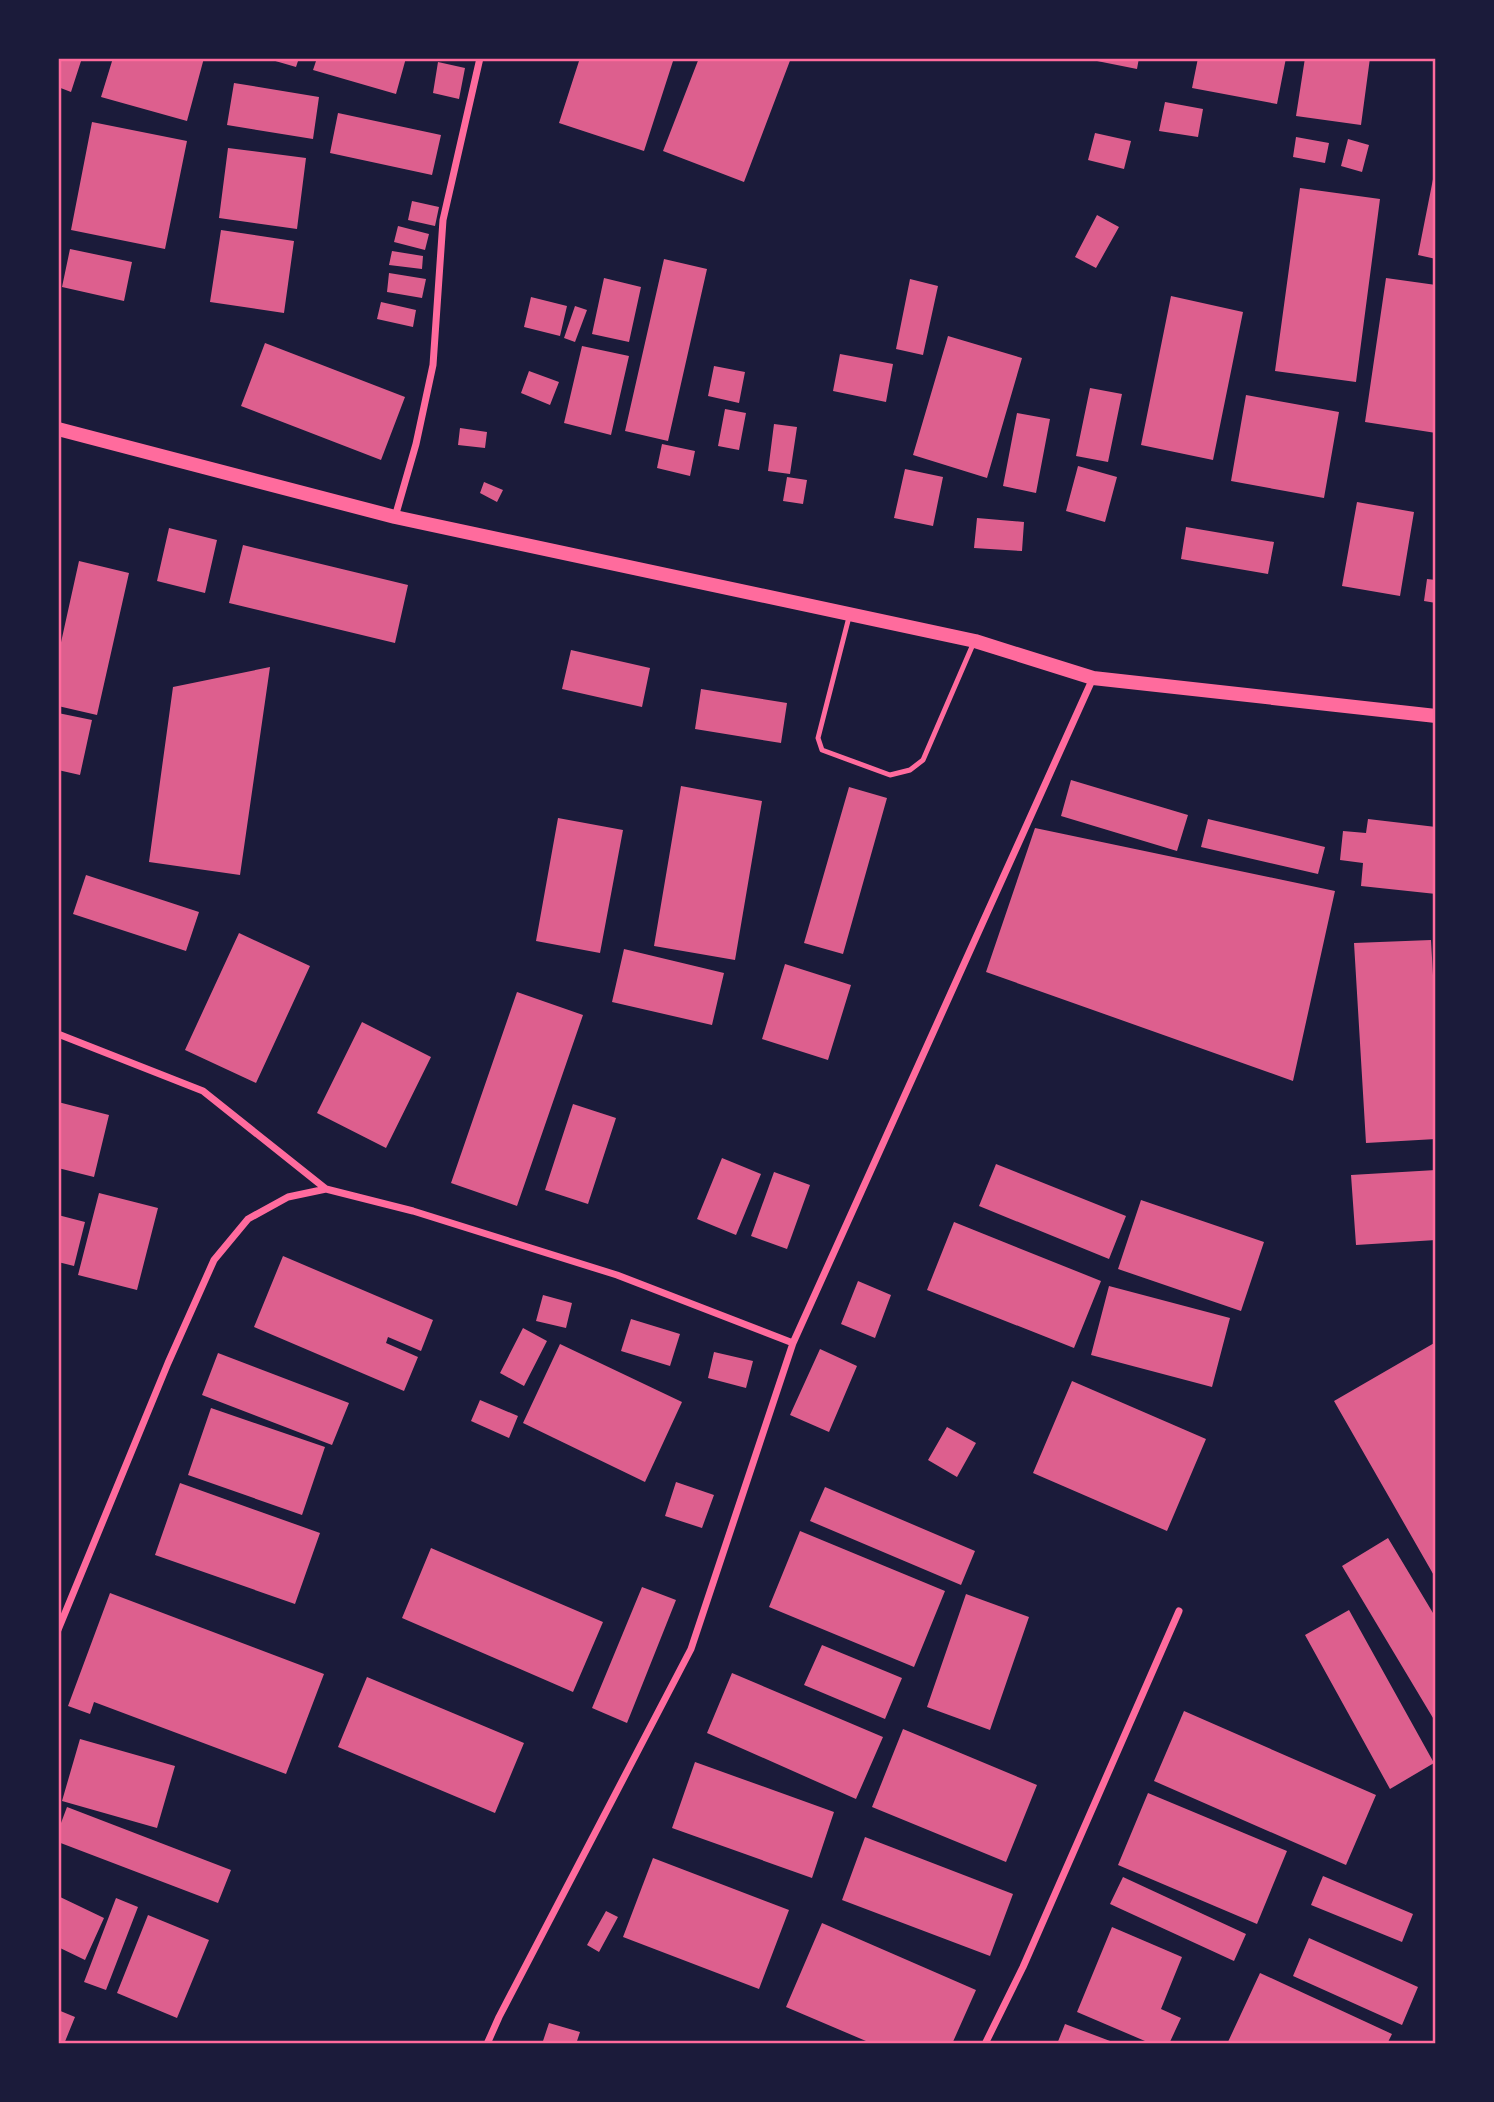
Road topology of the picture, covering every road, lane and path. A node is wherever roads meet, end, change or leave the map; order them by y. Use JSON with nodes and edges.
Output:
{"nodes":[{"id":1,"x":480,"y":58,"type":"edge"},
{"id":2,"x":58,"y":429,"type":"edge"},
{"id":3,"x":395,"y":517,"type":"junction"},
{"id":4,"x":850,"y":614,"type":"junction"},
{"id":5,"x":975,"y":640,"type":"junction"},
{"id":6,"x":1093,"y":678,"type":"junction"},
{"id":7,"x":1436,"y":716,"type":"edge"},
{"id":8,"x":58,"y":1034,"type":"edge"},
{"id":9,"x":326,"y":1189,"type":"junction"},
{"id":10,"x":793,"y":1343,"type":"junction"},
{"id":11,"x":1179,"y":1611,"type":"dead end"},
{"id":12,"x":58,"y":1630,"type":"edge"},
{"id":13,"x":488,"y":2044,"type":"edge"},
{"id":14,"x":985,"y":2044,"type":"edge"}],
"edges":[{"from":1,"to":3,"type":"street"},
{"from":2,"to":3,"type":"main road"},
{"from":3,"to":4,"type":"main road"},
{"from":4,"to":5,"type":"main road"},
{"from":4,"to":5,"type":"lane"},
{"from":5,"to":6,"type":"main road"},
{"from":6,"to":7,"type":"main road"},
{"from":6,"to":10,"type":"street"},
{"from":8,"to":9,"type":"street"},
{"from":9,"to":10,"type":"street"},
{"from":9,"to":12,"type":"street"},
{"from":10,"to":13,"type":"street"},
{"from":11,"to":14,"type":"street"}]}
